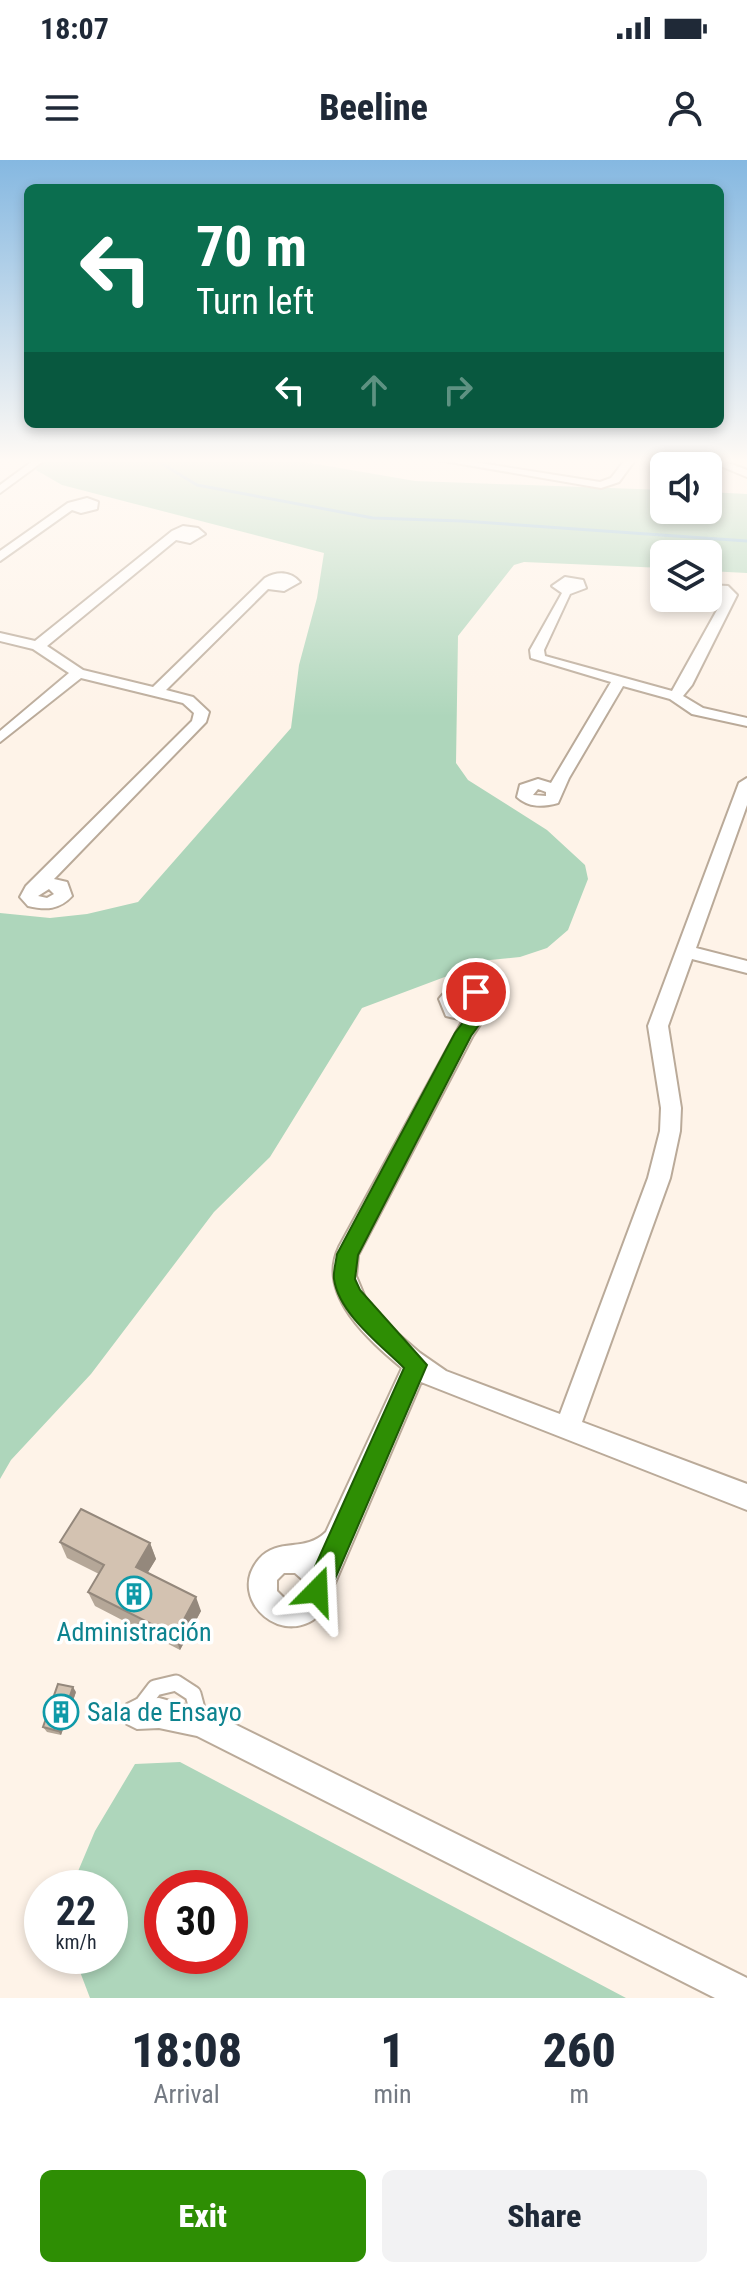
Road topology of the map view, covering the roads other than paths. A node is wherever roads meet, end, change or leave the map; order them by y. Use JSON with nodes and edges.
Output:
{"nodes":[{"id":1,"x":165,"y":546,"type":"edge"},
{"id":2,"x":269,"y":587,"type":"dead end"},
{"id":3,"x":567,"y":592,"type":"dead end"},
{"id":4,"x":712,"y":612,"type":"edge"},
{"id":5,"x":0,"y":637,"type":"edge"},
{"id":6,"x":38,"y":646,"type":"junction"},
{"id":7,"x":78,"y":673,"type":"junction"},
{"id":8,"x":619,"y":680,"type":"junction"},
{"id":9,"x":156,"y":692,"type":"junction"},
{"id":10,"x":675,"y":696,"type":"junction"},
{"id":11,"x":747,"y":722,"type":"edge"},
{"id":12,"x":0,"y":738,"type":"edge"},
{"id":13,"x":747,"y":783,"type":"edge"},
{"id":14,"x":549,"y":790,"type":"dead end"},
{"id":15,"x":57,"y":876,"type":"junction"},
{"id":16,"x":686,"y":951,"type":"junction"},
{"id":17,"x":747,"y":967,"type":"edge"},
{"id":18,"x":461,"y":1023,"type":"junction"},
{"id":19,"x":416,"y":1365,"type":"junction"},
{"id":20,"x":568,"y":1426,"type":"junction"},
{"id":21,"x":747,"y":1497,"type":"edge"},
{"id":22,"x":336,"y":1542,"type":"junction"},
{"id":23,"x":301,"y":1560,"type":"junction"},
{"id":24,"x":317,"y":1591,"type":"junction"},
{"id":25,"x":137,"y":1714,"type":"dead end"},
{"id":26,"x":747,"y":1996,"type":"edge"}],
"edges":[{"from":1,"to":6,"type":"street"},
{"from":2,"to":9,"type":"street"},
{"from":3,"to":8,"type":"street"},
{"from":4,"to":10,"type":"street"},
{"from":5,"to":6,"type":"street"},
{"from":6,"to":7,"type":"street"},
{"from":7,"to":9,"type":"street"},
{"from":7,"to":12,"type":"street"},
{"from":8,"to":10,"type":"street"},
{"from":8,"to":14,"type":"street"},
{"from":9,"to":15,"type":"street"},
{"from":10,"to":11,"type":"street"},
{"from":13,"to":16,"type":"street"},
{"from":15,"to":15,"type":"street"},
{"from":16,"to":17,"type":"street"},
{"from":16,"to":20,"type":"street"},
{"from":18,"to":18,"type":"street"},
{"from":18,"to":19,"type":"street"},
{"from":19,"to":20,"type":"street"},
{"from":19,"to":22,"type":"street"},
{"from":20,"to":21,"type":"street"},
{"from":22,"to":23,"type":"street"},
{"from":22,"to":24,"type":"street"},
{"from":23,"to":24,"type":"street"},
{"from":23,"to":24,"type":"street"},
{"from":25,"to":26,"type":"street"}]}
